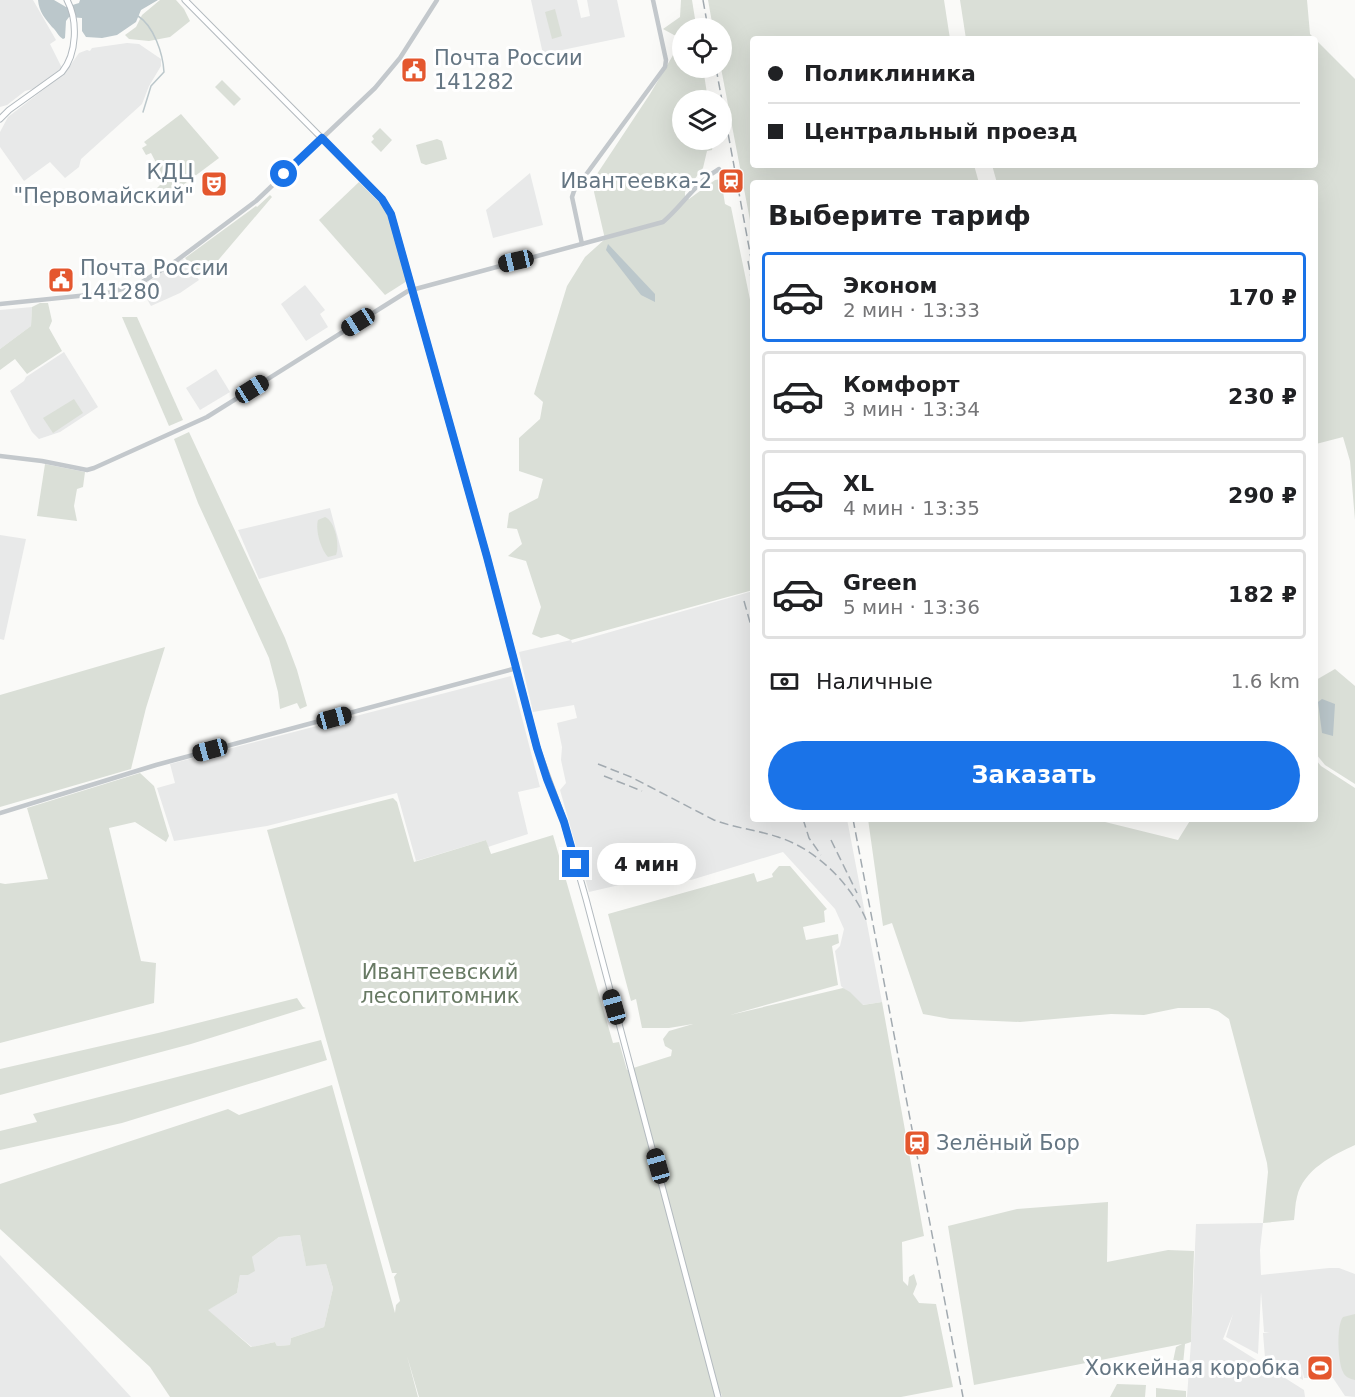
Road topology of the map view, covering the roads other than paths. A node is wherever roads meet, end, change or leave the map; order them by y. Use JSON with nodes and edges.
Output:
{"nodes":[{"id":1,"x":185,"y":0,"type":"edge"},
{"id":2,"x":437,"y":0,"type":"edge"},
{"id":3,"x":653,"y":0,"type":"edge"},
{"id":4,"x":68,"y":3,"type":"edge"},
{"id":5,"x":0,"y":118,"type":"edge"},
{"id":6,"x":322,"y":138,"type":"junction"},
{"id":7,"x":719,"y":170,"type":"dead end"},
{"id":8,"x":582,"y":244,"type":"junction"},
{"id":9,"x":413,"y":288,"type":"junction"},
{"id":10,"x":0,"y":304,"type":"edge"},
{"id":11,"x":0,"y":456,"type":"edge"},
{"id":12,"x":517,"y":668,"type":"junction"},
{"id":13,"x":0,"y":813,"type":"edge"},
{"id":14,"x":718,"y":1397,"type":"edge"}],
"edges":[{"from":1,"to":6,"type":"main road"},
{"from":2,"to":6,"type":"street"},
{"from":3,"to":8,"type":"street"},
{"from":4,"to":5,"type":"main road"},
{"from":6,"to":9,"type":"main road"},
{"from":6,"to":10,"type":"street"},
{"from":7,"to":8,"type":"street"},
{"from":8,"to":9,"type":"street"},
{"from":9,"to":11,"type":"street"},
{"from":9,"to":12,"type":"main road"},
{"from":12,"to":13,"type":"street"},
{"from":12,"to":14,"type":"main road"}]}
